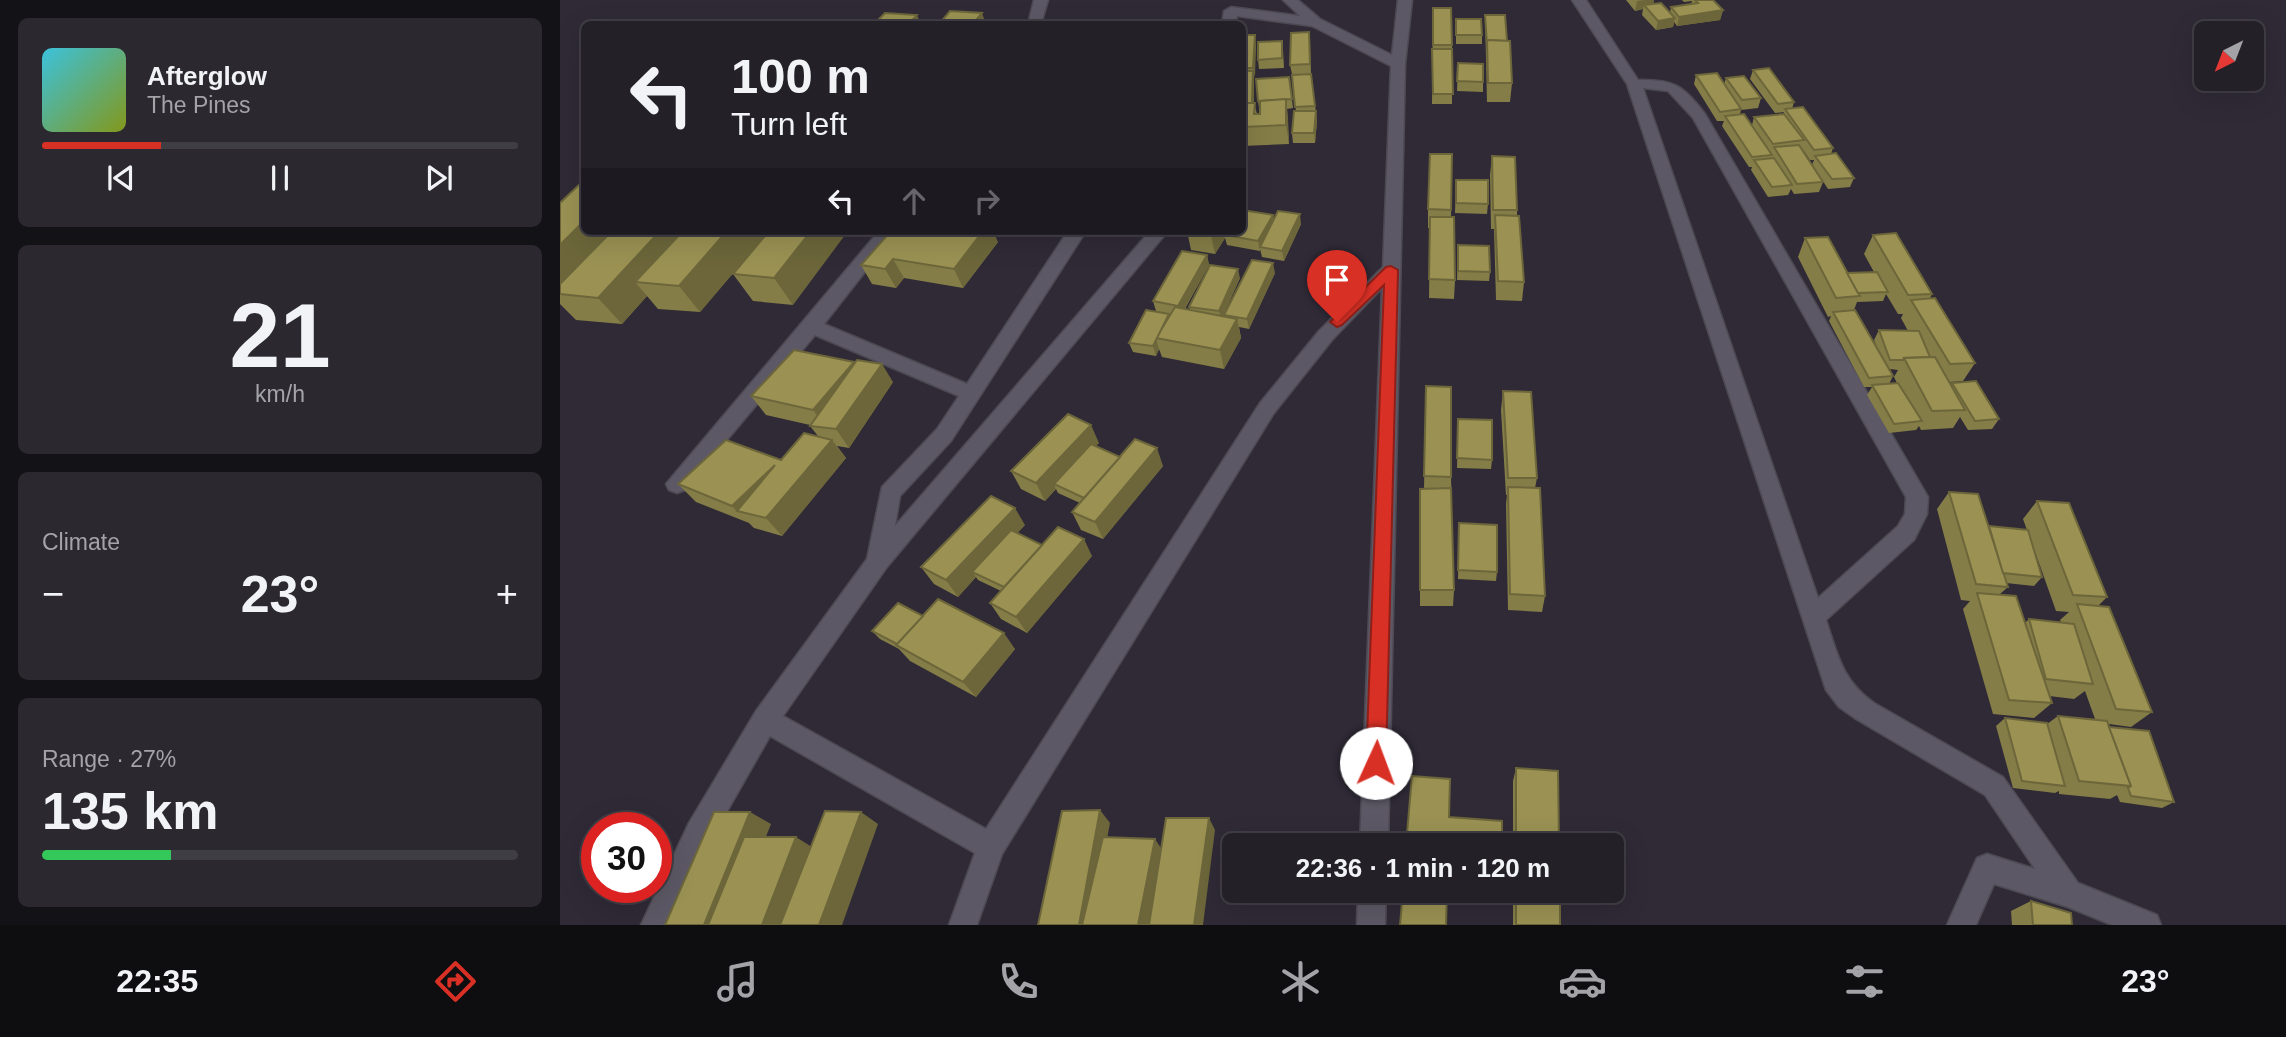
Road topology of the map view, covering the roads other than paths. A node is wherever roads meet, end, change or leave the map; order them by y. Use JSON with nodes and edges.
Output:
{"nodes":[{"id":1,"x":1041,"y":0,"type":"edge"},
{"id":2,"x":1290,"y":0,"type":"edge"},
{"id":3,"x":1405,"y":0,"type":"edge"},
{"id":4,"x":1579,"y":0,"type":"edge"},
{"id":5,"x":1232,"y":12,"type":"edge"},
{"id":6,"x":1036,"y":21,"type":"edge"},
{"id":7,"x":1315,"y":22,"type":"junction"},
{"id":8,"x":1398,"y":64,"type":"junction"},
{"id":9,"x":1634,"y":84,"type":"junction"},
{"id":10,"x":885,"y":235,"type":"edge"},
{"id":11,"x":1074,"y":235,"type":"edge"},
{"id":12,"x":1156,"y":235,"type":"edge"},
{"id":13,"x":1391,"y":270,"type":"junction"},
{"id":14,"x":812,"y":326,"type":"junction"},
{"id":15,"x":972,"y":394,"type":"junction"},
{"id":16,"x":677,"y":484,"type":"edge"},
{"id":17,"x":878,"y":562,"type":"junction"},
{"id":18,"x":1813,"y":617,"type":"junction"},
{"id":19,"x":765,"y":720,"type":"junction"},
{"id":20,"x":1374,"y":833,"type":"edge"},
{"id":21,"x":991,"y":847,"type":"junction"},
{"id":22,"x":2068,"y":893,"type":"junction"},
{"id":23,"x":1372,"y":903,"type":"edge"},
{"id":24,"x":655,"y":925,"type":"edge"},
{"id":25,"x":963,"y":925,"type":"edge"},
{"id":26,"x":1371,"y":925,"type":"edge"},
{"id":27,"x":1961,"y":925,"type":"edge"},
{"id":28,"x":2147,"y":925,"type":"edge"}],
"edges":[{"from":1,"to":6,"type":"street"},
{"from":2,"to":7,"type":"street"},
{"from":3,"to":8,"type":"street"},
{"from":4,"to":9,"type":"street"},
{"from":5,"to":7,"type":"street"},
{"from":7,"to":8,"type":"street"},
{"from":8,"to":13,"type":"street"},
{"from":9,"to":18,"type":"street"},
{"from":9,"to":18,"type":"street"},
{"from":10,"to":14,"type":"street"},
{"from":11,"to":15,"type":"street"},
{"from":12,"to":17,"type":"street"},
{"from":13,"to":20,"type":"street"},
{"from":13,"to":21,"type":"street"},
{"from":14,"to":15,"type":"street"},
{"from":14,"to":16,"type":"street"},
{"from":15,"to":17,"type":"street"},
{"from":17,"to":19,"type":"street"},
{"from":18,"to":22,"type":"street"},
{"from":19,"to":21,"type":"street"},
{"from":19,"to":24,"type":"street"},
{"from":21,"to":25,"type":"street"},
{"from":22,"to":27,"type":"street"},
{"from":22,"to":28,"type":"street"},
{"from":23,"to":26,"type":"street"}]}
